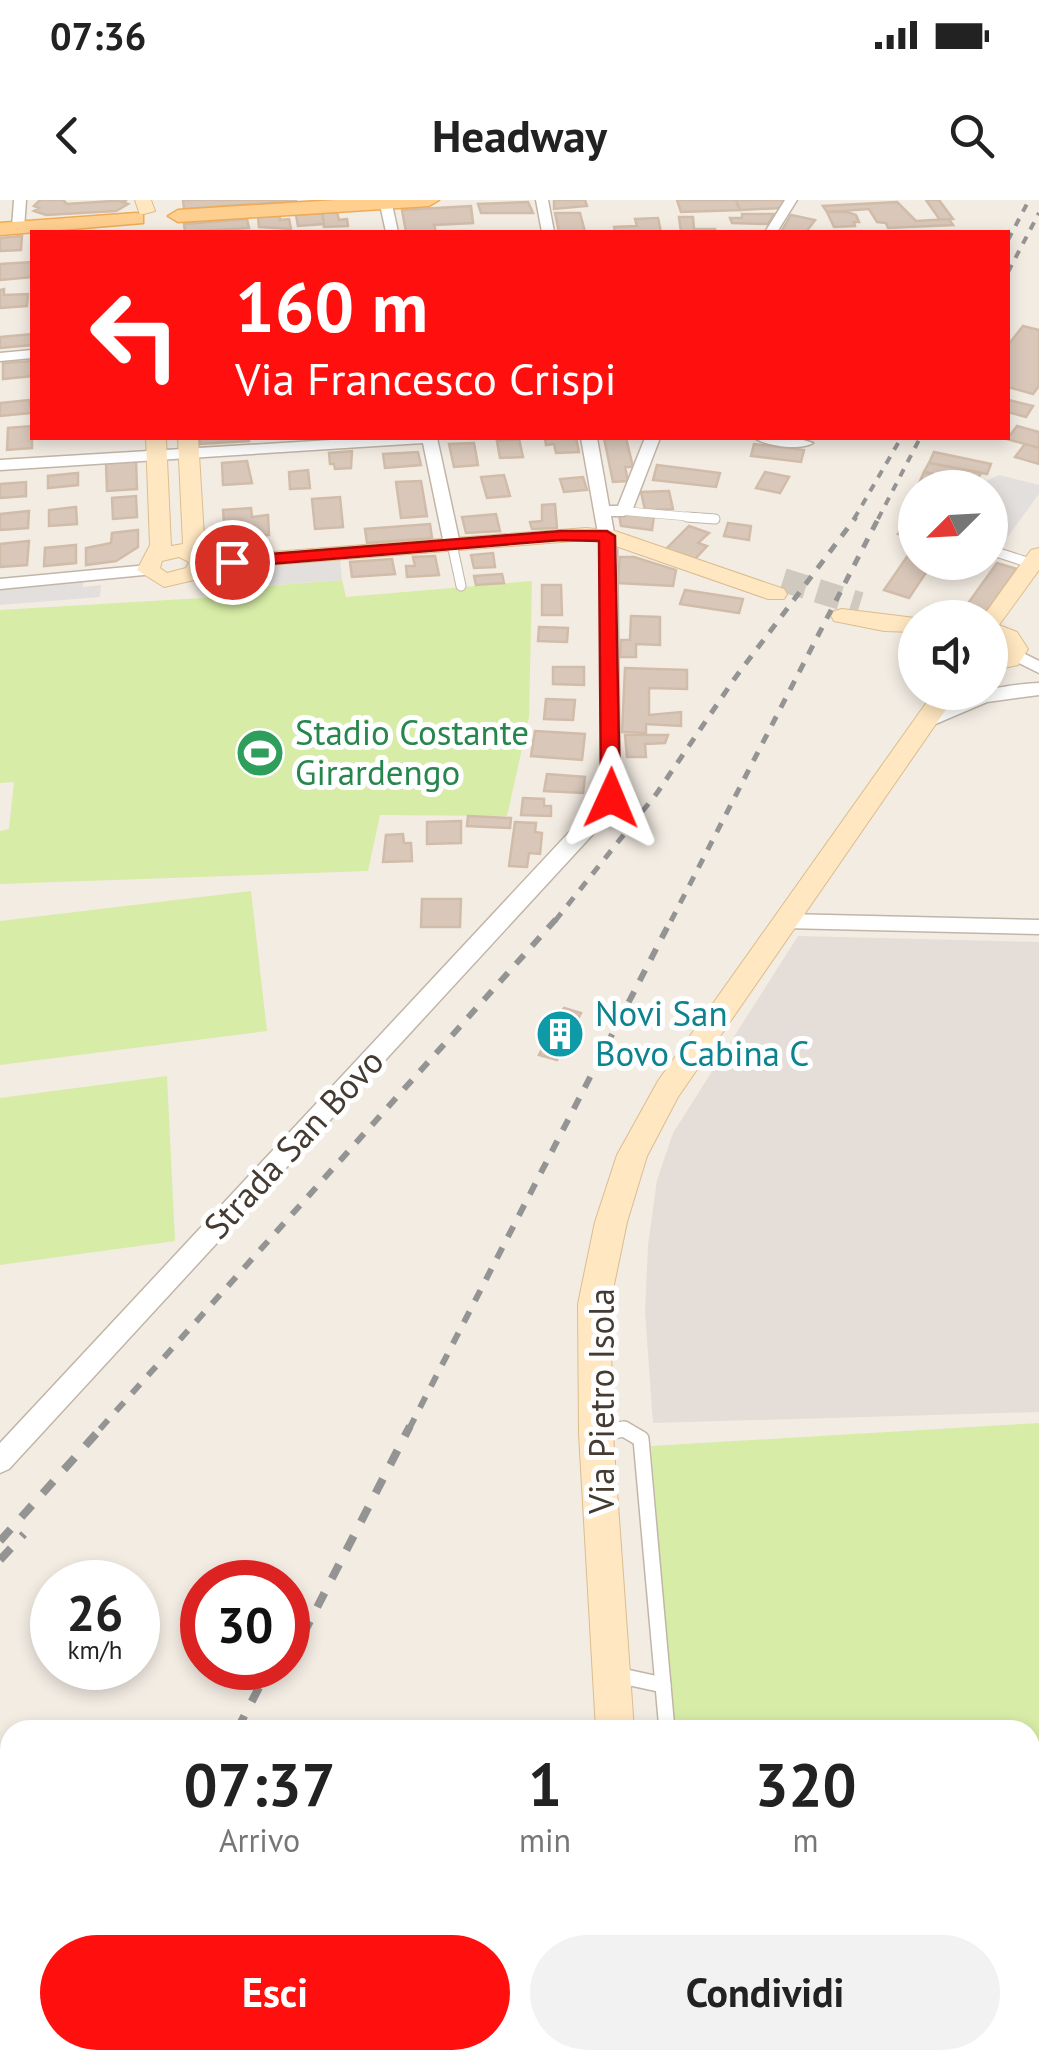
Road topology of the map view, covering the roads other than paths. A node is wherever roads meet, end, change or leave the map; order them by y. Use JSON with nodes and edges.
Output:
{"nodes":[{"id":1,"x":20,"y":200,"type":"edge"},
{"id":2,"x":429,"y":200,"type":"edge"},
{"id":3,"x":542,"y":200,"type":"edge"},
{"id":4,"x":791,"y":200,"type":"edge"},
{"id":5,"x":386,"y":201,"type":"edge"},
{"id":6,"x":174,"y":216,"type":"edge"},
{"id":7,"x":143,"y":218,"type":"edge"},
{"id":8,"x":12,"y":226,"type":"edge"},
{"id":9,"x":392,"y":230,"type":"edge"},
{"id":10,"x":548,"y":230,"type":"edge"},
{"id":11,"x":772,"y":230,"type":"edge"},
{"id":12,"x":30,"y":354,"type":"edge"},
{"id":13,"x":0,"y":357,"type":"edge"},
{"id":14,"x":349,"y":440,"type":"edge"},
{"id":15,"x":430,"y":440,"type":"edge"},
{"id":16,"x":589,"y":440,"type":"edge"},
{"id":17,"x":651,"y":440,"type":"edge"},
{"id":18,"x":776,"y":440,"type":"edge"},
{"id":19,"x":188,"y":444,"type":"edge"},
{"id":20,"x":805,"y":444,"type":"dead end"},
{"id":21,"x":156,"y":445,"type":"edge"},
{"id":22,"x":0,"y":465,"type":"edge"},
{"id":23,"x":604,"y":511,"type":"junction"},
{"id":24,"x":624,"y":511,"type":"junction"},
{"id":25,"x":715,"y":519,"type":"dead end"},
{"id":26,"x":607,"y":536,"type":"junction"},
{"id":27,"x":452,"y":544,"type":"junction"},
{"id":28,"x":1008,"y":554,"type":"edge"},
{"id":29,"x":198,"y":559,"type":"junction"},
{"id":30,"x":1036,"y":559,"type":"edge"},
{"id":31,"x":151,"y":564,"type":"junction"},
{"id":32,"x":0,"y":584,"type":"edge"},
{"id":33,"x":461,"y":586,"type":"dead end"},
{"id":34,"x":779,"y":587,"type":"tunnel mouth"},
{"id":35,"x":1006,"y":600,"type":"edge"},
{"id":36,"x":851,"y":610,"type":"tunnel mouth"},
{"id":37,"x":898,"y":624,"type":"edge"},
{"id":38,"x":1008,"y":637,"type":"edge"},
{"id":39,"x":1015,"y":654,"type":"junction"},
{"id":40,"x":1008,"y":660,"type":"edge"},
{"id":41,"x":1039,"y":668,"type":"edge"},
{"id":42,"x":1039,"y":690,"type":"edge"},
{"id":43,"x":934,"y":710,"type":"edge"},
{"id":44,"x":926,"y":722,"type":"junction"},
{"id":45,"x":785,"y":921,"type":"junction"},
{"id":46,"x":1039,"y":927,"type":"edge"},
{"id":47,"x":596,"y":1434,"type":"junction"},
{"id":48,"x":0,"y":1461,"type":"edge"},
{"id":49,"x":613,"y":1674,"type":"junction"},
{"id":50,"x":663,"y":1685,"type":"junction"},
{"id":51,"x":615,"y":1720,"type":"edge"},
{"id":52,"x":665,"y":1720,"type":"edge"}],
"edges":[{"from":1,"to":8,"type":"street"},
{"from":2,"to":5,"type":"main road"},
{"from":3,"to":10,"type":"street"},
{"from":4,"to":11,"type":"street"},
{"from":5,"to":6,"type":"main road"},
{"from":5,"to":9,"type":"street"},
{"from":6,"to":7,"type":"main road"},
{"from":7,"to":8,"type":"main road"},
{"from":12,"to":13,"type":"street"},
{"from":14,"to":19,"type":"street"},
{"from":15,"to":27,"type":"street"},
{"from":16,"to":23,"type":"street","name":"Strada San Bovo"},
{"from":17,"to":24,"type":"street"},
{"from":18,"to":20,"type":"street"},
{"from":19,"to":21,"type":"street"},
{"from":19,"to":29,"type":"street"},
{"from":21,"to":22,"type":"street"},
{"from":21,"to":31,"type":"street"},
{"from":23,"to":24,"type":"street"},
{"from":23,"to":26,"type":"street","name":"Strada San Bovo"},
{"from":24,"to":25,"type":"lane"},
{"from":26,"to":27,"type":"street"},
{"from":26,"to":34,"type":"street"},
{"from":26,"to":48,"type":"street","name":"Strada San Bovo"},
{"from":27,"to":29,"type":"street"},
{"from":27,"to":33,"type":"lane"},
{"from":28,"to":30,"type":"lane"},
{"from":29,"to":31,"type":"street"},
{"from":30,"to":35,"type":"street"},
{"from":31,"to":32,"type":"street"},
{"from":36,"to":37,"type":"street"},
{"from":38,"to":39,"type":"street"},
{"from":39,"to":40,"type":"street"},
{"from":39,"to":41,"type":"street"},
{"from":42,"to":44,"type":"street"},
{"from":43,"to":44,"type":"street","name":"Via Pietro Isola"},
{"from":44,"to":45,"type":"street","name":"Via Pietro Isola"},
{"from":45,"to":46,"type":"street"},
{"from":45,"to":47,"type":"street","name":"Via Pietro Isola"},
{"from":47,"to":49,"type":"street","name":"Via Pietro Isola"},
{"from":47,"to":50,"type":"lane"},
{"from":49,"to":50,"type":"lane"},
{"from":49,"to":51,"type":"street","name":"Via Pietro Isola"},
{"from":50,"to":52,"type":"lane"}]}
